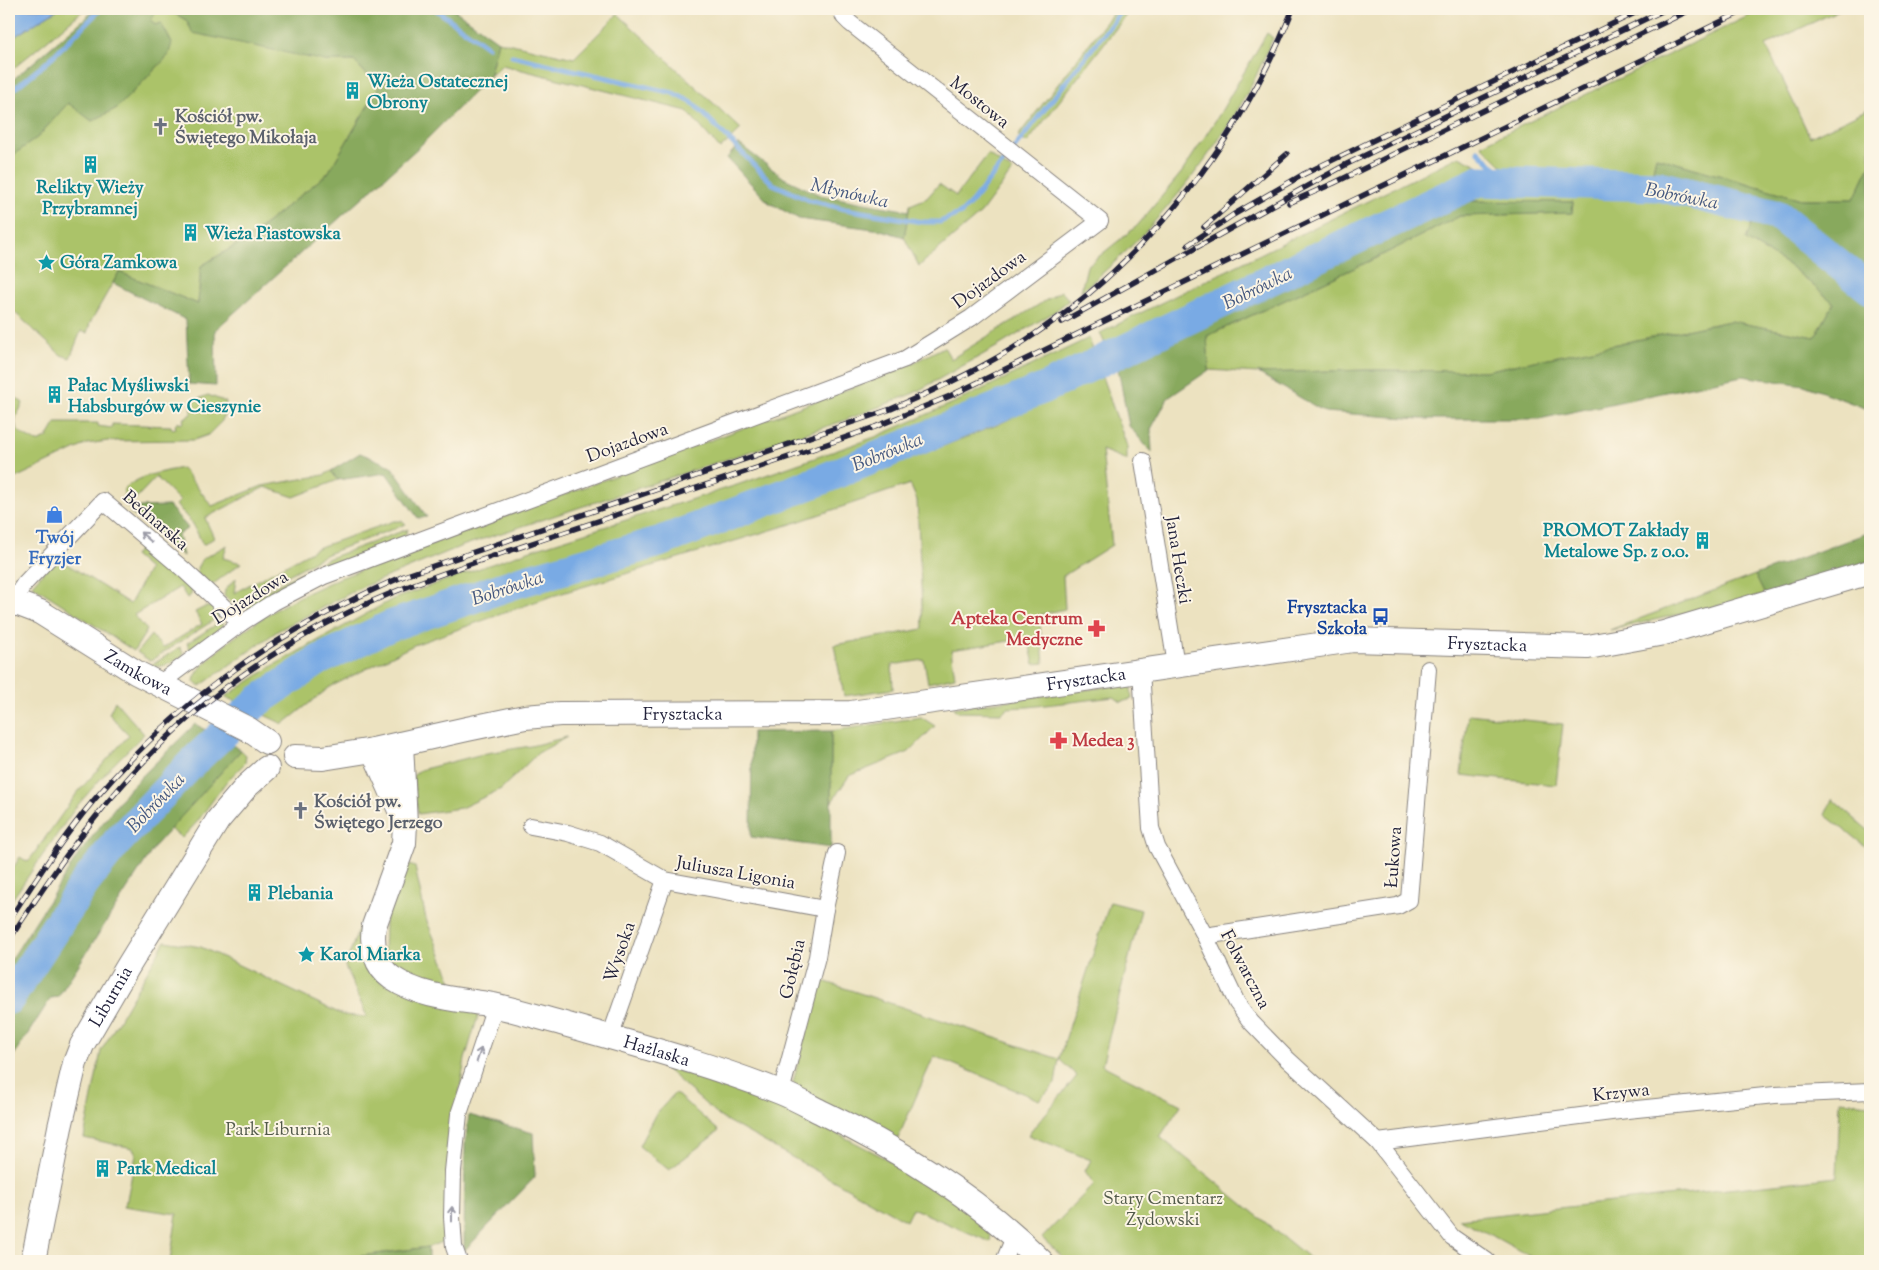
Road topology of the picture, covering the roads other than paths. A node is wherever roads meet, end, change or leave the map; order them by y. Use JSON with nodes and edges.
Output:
{"nodes":[{"id":1,"x":841,"y":9,"type":"edge"},
{"id":2,"x":1100,"y":222,"type":"joint"},
{"id":3,"x":1143,"y":461,"type":"dead end"},
{"id":4,"x":1870,"y":572,"type":"edge"},
{"id":5,"x":10,"y":604,"type":"edge"},
{"id":6,"x":241,"y":623,"type":"junction"},
{"id":7,"x":1176,"y":665,"type":"junction"},
{"id":8,"x":1428,"y":669,"type":"dead end"},
{"id":9,"x":1141,"y":670,"type":"junction"},
{"id":10,"x":159,"y":684,"type":"junction"},
{"id":11,"x":258,"y":735,"type":"junction"},
{"id":12,"x":402,"y":744,"type":"junction"},
{"id":13,"x":373,"y":750,"type":"junction"},
{"id":14,"x":295,"y":756,"type":"junction"},
{"id":15,"x":267,"y":768,"type":"junction"},
{"id":16,"x":405,"y":823,"type":"junction"},
{"id":17,"x":531,"y":826,"type":"dead end"},
{"id":18,"x":837,"y":853,"type":"dead end"},
{"id":19,"x":665,"y":880,"type":"junction"},
{"id":20,"x":824,"y":909,"type":"junction"},
{"id":21,"x":1205,"y":936,"type":"junction"},
{"id":22,"x":494,"y":1006,"type":"junction"},
{"id":23,"x":610,"y":1037,"type":"junction"},
{"id":24,"x":1870,"y":1091,"type":"edge"},
{"id":25,"x":781,"y":1092,"type":"junction"},
{"id":26,"x":1378,"y":1142,"type":"junction"},
{"id":27,"x":1015,"y":1236,"type":"junction"},
{"id":28,"x":33,"y":1261,"type":"edge"},
{"id":29,"x":459,"y":1261,"type":"edge"},
{"id":30,"x":1004,"y":1261,"type":"edge"},
{"id":31,"x":1041,"y":1261,"type":"edge"},
{"id":32,"x":1487,"y":1261,"type":"edge"}],
"edges":[{"from":1,"to":2,"type":"street","name":"Mostowa"},
{"from":2,"to":6,"type":"street","name":"Dojazdowa"},
{"from":3,"to":7,"type":"street","name":"Jana Heczki"},
{"from":4,"to":7,"type":"street","name":"Frysztacka"},
{"from":6,"to":5,"type":"street","name":"Bednarska","one_way":true},
{"from":5,"to":10,"type":"street","name":"Zamkowa"},
{"from":6,"to":10,"type":"street","name":"Dojazdowa"},
{"from":7,"to":9,"type":"street","name":"Frysztacka"},
{"from":8,"to":21,"type":"street","name":"Łukowa"},
{"from":9,"to":12,"type":"street","name":"Frysztacka"},
{"from":9,"to":21,"type":"street","name":"Folwarczna"},
{"from":10,"to":11,"type":"street","name":"Zamkowa"},
{"from":11,"to":14,"type":"street"},
{"from":11,"to":15,"type":"street"},
{"from":12,"to":13,"type":"street","name":"Frysztacka"},
{"from":12,"to":16,"type":"street","name":"Hażlaska"},
{"from":13,"to":14,"type":"street","name":"Frysztacka"},
{"from":13,"to":16,"type":"street","name":"Hażlaska"},
{"from":14,"to":15,"type":"street"},
{"from":15,"to":28,"type":"street","name":"Liburnia"},
{"from":16,"to":22,"type":"street","name":"Hażlaska"},
{"from":17,"to":19,"type":"street","name":"Juliusza Ligonia"},
{"from":18,"to":20,"type":"street","name":"Gołębia"},
{"from":19,"to":20,"type":"street","name":"Juliusza Ligonia"},
{"from":19,"to":23,"type":"street","name":"Wysoka"},
{"from":20,"to":25,"type":"street","name":"Gołębia"},
{"from":21,"to":26,"type":"street","name":"Folwarczna"},
{"from":22,"to":23,"type":"street","name":"Hażlaska"},
{"from":29,"to":22,"type":"street","one_way":true},
{"from":23,"to":25,"type":"street","name":"Hażlaska"},
{"from":24,"to":26,"type":"street","name":"Krzywa"},
{"from":25,"to":27,"type":"street","name":"Hażlaska"},
{"from":26,"to":32,"type":"street","name":"Folwarczna"},
{"from":27,"to":30,"type":"street"},
{"from":27,"to":31,"type":"street","name":"Hażlaska"}]}
